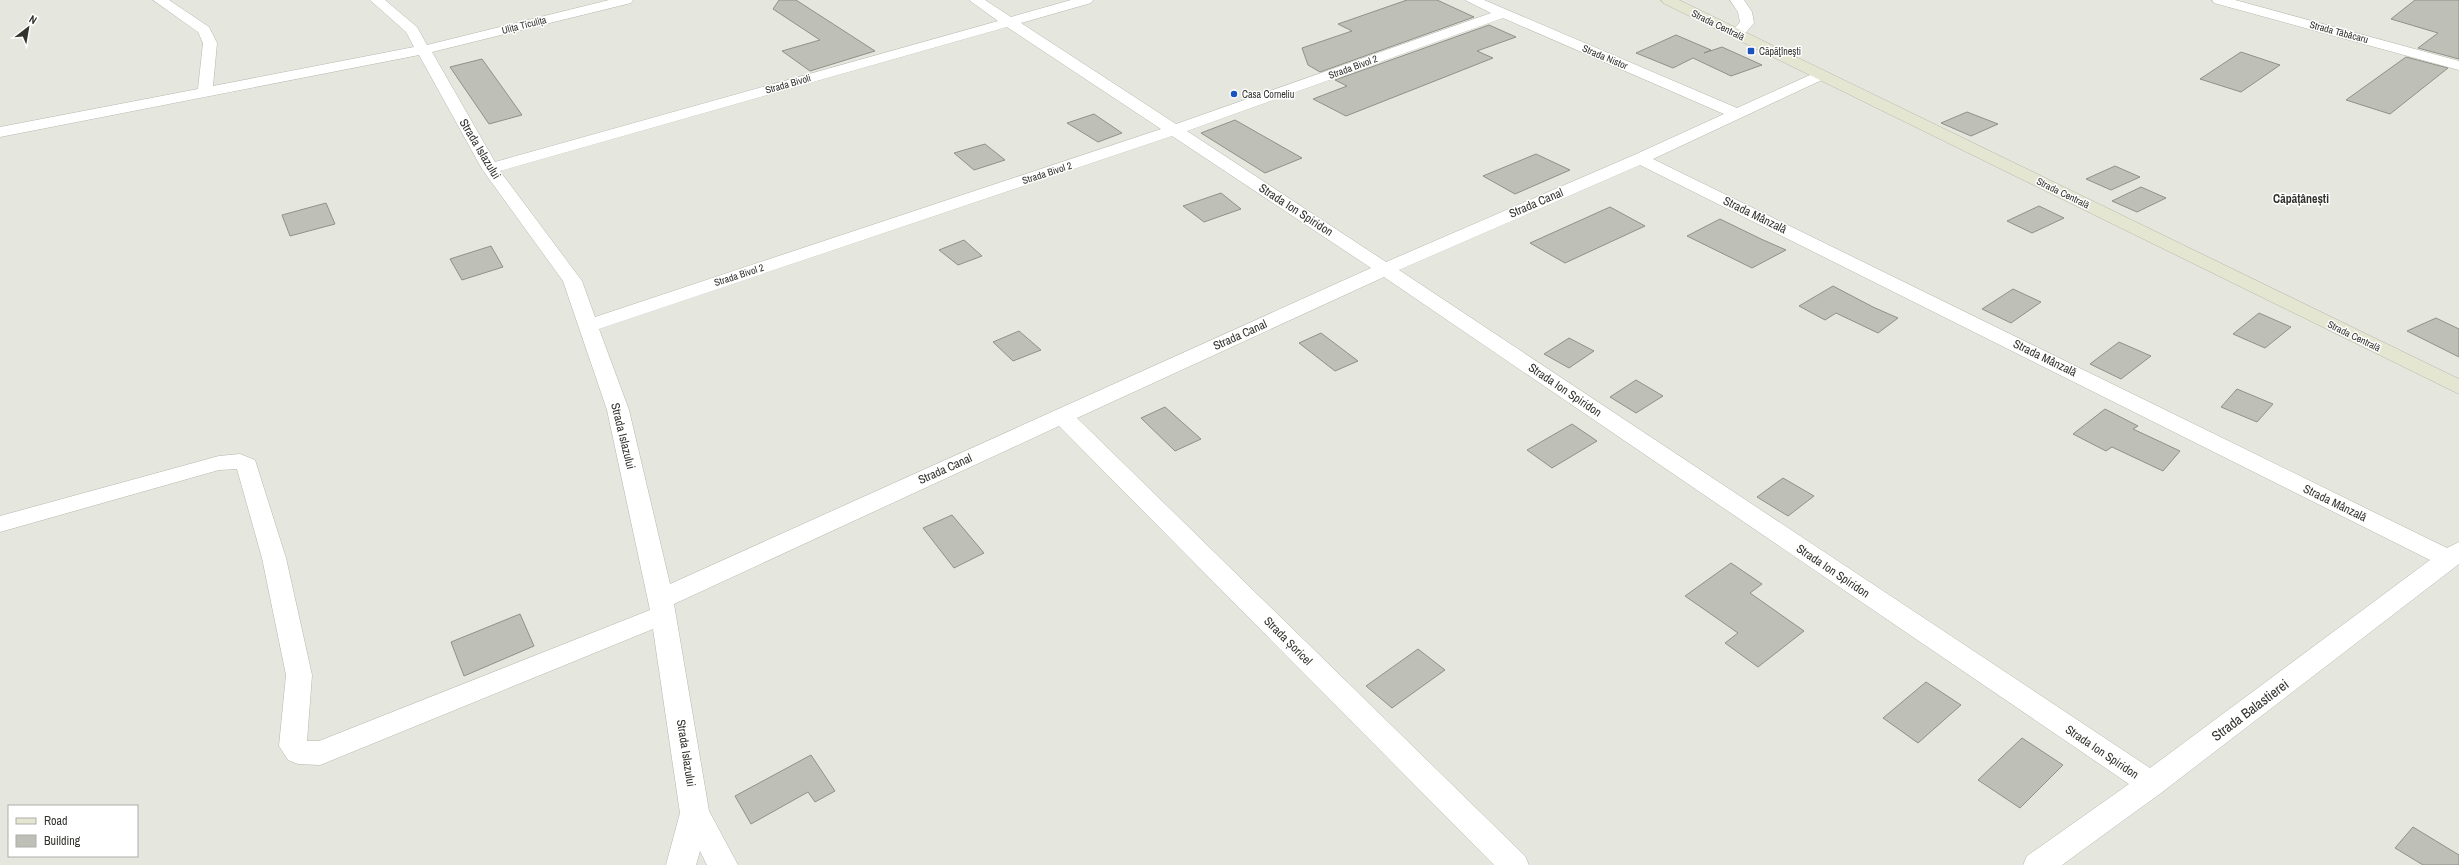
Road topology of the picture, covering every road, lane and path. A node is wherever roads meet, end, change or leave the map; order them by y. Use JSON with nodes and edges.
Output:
{"nodes":[{"id":1,"x":160,"y":0,"type":"edge"},
{"id":2,"x":377,"y":0,"type":"edge"},
{"id":3,"x":626,"y":0,"type":"edge"},
{"id":4,"x":976,"y":0,"type":"edge"},
{"id":5,"x":1086,"y":0,"type":"edge"},
{"id":6,"x":1472,"y":0,"type":"edge"},
{"id":7,"x":1668,"y":0,"type":"edge"},
{"id":8,"x":1737,"y":0,"type":"edge"},
{"id":9,"x":2219,"y":0,"type":"edge"},
{"id":10,"x":1504,"y":13,"type":"junction"},
{"id":11,"x":1008,"y":22,"type":"junction"},
{"id":12,"x":1737,"y":34,"type":"junction"},
{"id":13,"x":423,"y":50,"type":"junction"},
{"id":14,"x":2459,"y":66,"type":"edge"},
{"id":15,"x":1821,"y":75,"type":"junction"},
{"id":16,"x":205,"y":92,"type":"junction"},
{"id":17,"x":1738,"y":114,"type":"junction"},
{"id":18,"x":1175,"y":130,"type":"junction"},
{"id":19,"x":0,"y":132,"type":"edge"},
{"id":20,"x":1640,"y":158,"type":"junction"},
{"id":21,"x":490,"y":169,"type":"junction"},
{"id":22,"x":1385,"y":269,"type":"junction"},
{"id":23,"x":588,"y":326,"type":"junction"},
{"id":24,"x":2459,"y":387,"type":"edge"},
{"id":25,"x":1062,"y":416,"type":"junction"},
{"id":26,"x":0,"y":524,"type":"edge"},
{"id":27,"x":2454,"y":555,"type":"edge"},
{"id":28,"x":662,"y":607,"type":"junction"},
{"id":29,"x":2151,"y":784,"type":"junction"},
{"id":30,"x":695,"y":813,"type":"junction"},
{"id":31,"x":681,"y":865,"type":"edge"},
{"id":32,"x":723,"y":865,"type":"edge"},
{"id":33,"x":1514,"y":865,"type":"edge"},
{"id":34,"x":2038,"y":865,"type":"edge"}],
"edges":[{"from":1,"to":16,"type":"street"},
{"from":2,"to":13,"type":"street","name":"Strada Islazului"},
{"from":3,"to":13,"type":"street","name":"Ulița Ticulița"},
{"from":4,"to":11,"type":"street","name":"Strada Ion Spiridon"},
{"from":5,"to":11,"type":"street","name":"Strada Bivoli"},
{"from":6,"to":10,"type":"street","name":"Strada Nistor"},
{"from":7,"to":12,"type":"main road","name":"Strada Centrală"},
{"from":8,"to":12,"type":"street"},
{"from":9,"to":14,"type":"street","name":"Strada Tăbăcaru"},
{"from":10,"to":17,"type":"street","name":"Strada Nistor"},
{"from":10,"to":18,"type":"street","name":"Strada Bivol 2"},
{"from":11,"to":18,"type":"street","name":"Strada Ion Spiridon"},
{"from":11,"to":21,"type":"street","name":"Strada Bivoli"},
{"from":12,"to":15,"type":"main road","name":"Strada Centrală"},
{"from":13,"to":16,"type":"street","name":"Ulița Ticulița"},
{"from":13,"to":21,"type":"street","name":"Strada Islazului"},
{"from":15,"to":17,"type":"street","name":"Strada Canal"},
{"from":15,"to":24,"type":"main road","name":"Strada Centrală"},
{"from":16,"to":19,"type":"street","name":"Ulița Ticulița"},
{"from":17,"to":20,"type":"street","name":"Strada Canal"},
{"from":18,"to":22,"type":"street","name":"Strada Ion Spiridon"},
{"from":18,"to":23,"type":"street","name":"Strada Bivol 2"},
{"from":20,"to":22,"type":"street","name":"Strada Canal"},
{"from":20,"to":27,"type":"street","name":"Strada Mânzală"},
{"from":21,"to":23,"type":"street","name":"Strada Islazului"},
{"from":22,"to":25,"type":"street","name":"Strada Canal"},
{"from":22,"to":29,"type":"street","name":"Strada Ion Spiridon"},
{"from":23,"to":28,"type":"street","name":"Strada Islazului"},
{"from":25,"to":28,"type":"street","name":"Strada Canal"},
{"from":25,"to":33,"type":"street","name":"Strada Șoricel"},
{"from":26,"to":28,"type":"street","name":"Strada Canal"},
{"from":27,"to":29,"type":"street","name":"Strada Balastierei"},
{"from":28,"to":30,"type":"street","name":"Strada Islazului"},
{"from":29,"to":34,"type":"street","name":"Strada Balastierei"},
{"from":30,"to":31,"type":"street","name":"Strada Islazului"},
{"from":30,"to":32,"type":"street"}]}
